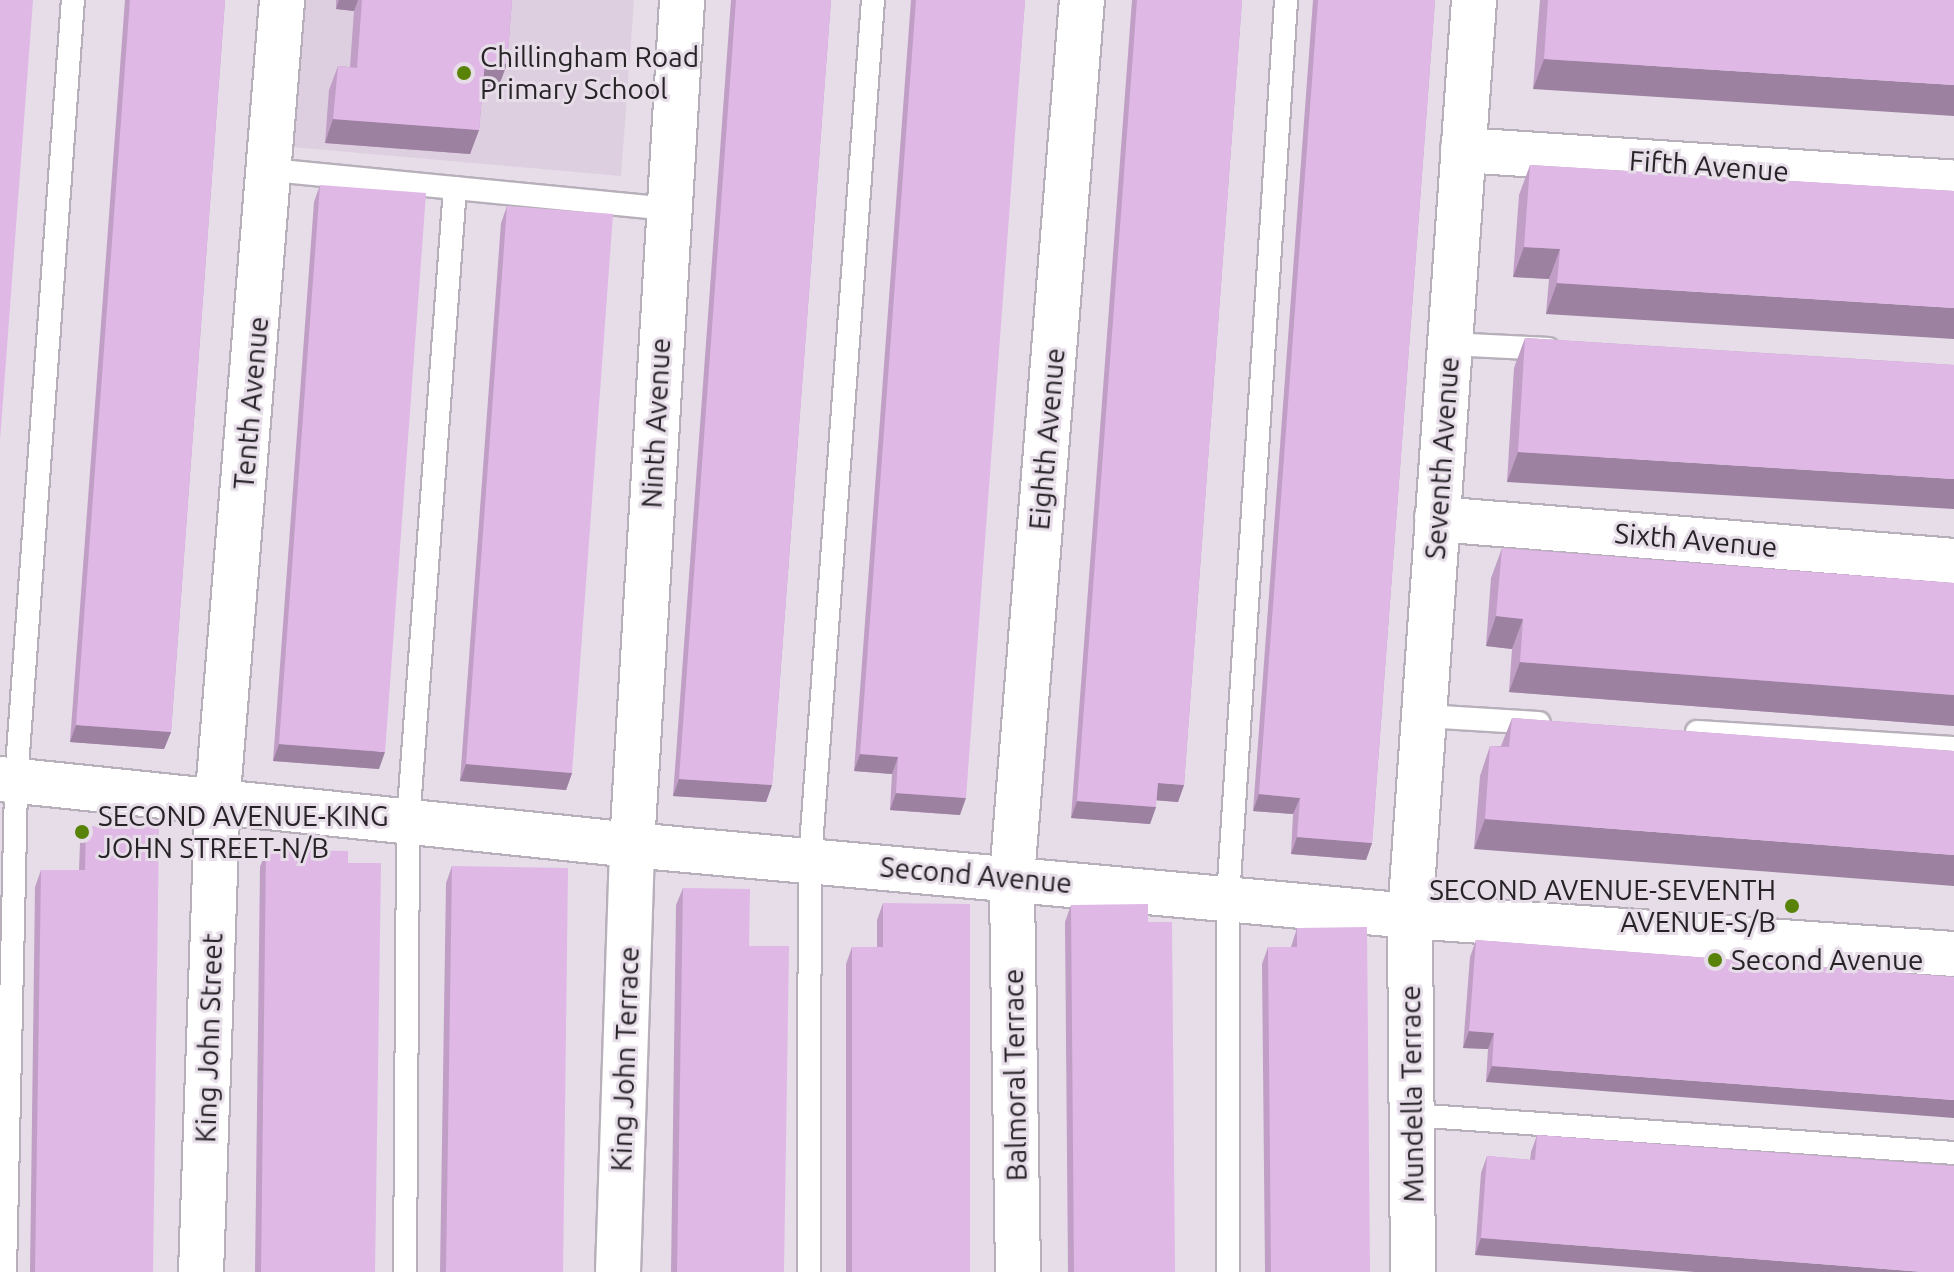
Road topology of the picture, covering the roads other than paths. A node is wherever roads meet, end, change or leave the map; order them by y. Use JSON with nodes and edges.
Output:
{"nodes":[{"id":1,"x":73,"y":0,"type":"edge"},
{"id":2,"x":282,"y":0,"type":"edge"},
{"id":3,"x":682,"y":0,"type":"edge"},
{"id":4,"x":873,"y":0,"type":"edge"},
{"id":5,"x":1082,"y":0,"type":"edge"},
{"id":6,"x":1286,"y":0,"type":"edge"},
{"id":7,"x":1474,"y":0,"type":"edge"},
{"id":8,"x":1463,"y":150,"type":"junction"},
{"id":9,"x":271,"y":170,"type":"junction"},
{"id":10,"x":1954,"y":183,"type":"edge"},
{"id":11,"x":455,"y":188,"type":"junction"},
{"id":12,"x":668,"y":209,"type":"junction"},
{"id":13,"x":1450,"y":344,"type":"junction"},
{"id":14,"x":1576,"y":351,"type":"edge"},
{"id":15,"x":1437,"y":519,"type":"junction"},
{"id":16,"x":1954,"y":561,"type":"edge"},
{"id":17,"x":1424,"y":716,"type":"junction"},
{"id":18,"x":1564,"y":724,"type":"edge"},
{"id":19,"x":1673,"y":731,"type":"edge"},
{"id":20,"x":1954,"y":748,"type":"edge"},
{"id":21,"x":8,"y":780,"type":"edge"},
{"id":22,"x":217,"y":805,"type":"junction"},
{"id":23,"x":408,"y":822,"type":"junction"},
{"id":24,"x":632,"y":845,"type":"junction"},
{"id":25,"x":810,"y":860,"type":"junction"},
{"id":26,"x":1012,"y":877,"type":"junction"},
{"id":27,"x":1228,"y":898,"type":"junction"},
{"id":28,"x":1410,"y":916,"type":"junction"},
{"id":29,"x":1954,"y":954,"type":"edge"},
{"id":30,"x":1412,"y":1115,"type":"junction"},
{"id":31,"x":1954,"y":1153,"type":"edge"},
{"id":32,"x":5,"y":1272,"type":"edge"},
{"id":33,"x":201,"y":1272,"type":"edge"},
{"id":34,"x":405,"y":1272,"type":"edge"},
{"id":35,"x":618,"y":1272,"type":"edge"},
{"id":36,"x":809,"y":1272,"type":"edge"},
{"id":37,"x":1018,"y":1272,"type":"edge"},
{"id":38,"x":1228,"y":1272,"type":"edge"},
{"id":39,"x":1413,"y":1272,"type":"edge"}],
"edges":[{"from":1,"to":21,"type":"lane"},
{"from":2,"to":9,"type":"street","name":"Tenth Avenue"},
{"from":3,"to":12,"type":"street","name":"Ninth Avenue"},
{"from":4,"to":25,"type":"lane"},
{"from":5,"to":26,"type":"street","name":"Eighth Avenue"},
{"from":6,"to":27,"type":"lane"},
{"from":7,"to":8,"type":"street","name":"Seventh Avenue"},
{"from":8,"to":10,"type":"street","name":"Fifth Avenue"},
{"from":8,"to":13,"type":"street","name":"Seventh Avenue"},
{"from":9,"to":11,"type":"lane"},
{"from":9,"to":22,"type":"street","name":"Tenth Avenue"},
{"from":11,"to":12,"type":"lane"},
{"from":11,"to":23,"type":"lane"},
{"from":12,"to":24,"type":"street","name":"Ninth Avenue"},
{"from":13,"to":14,"type":"lane"},
{"from":13,"to":15,"type":"street","name":"Seventh Avenue"},
{"from":15,"to":16,"type":"street","name":"Sixth Avenue"},
{"from":15,"to":17,"type":"street","name":"Seventh Avenue"},
{"from":17,"to":18,"type":"lane"},
{"from":17,"to":28,"type":"street","name":"Seventh Avenue"},
{"from":19,"to":20,"type":"lane"},
{"from":21,"to":22,"type":"street","name":"Second Avenue"},
{"from":21,"to":32,"type":"lane"},
{"from":22,"to":23,"type":"street","name":"Second Avenue"},
{"from":22,"to":33,"type":"street","name":"King John Street"},
{"from":23,"to":24,"type":"street","name":"Second Avenue"},
{"from":23,"to":34,"type":"lane"},
{"from":24,"to":25,"type":"street","name":"Second Avenue"},
{"from":24,"to":35,"type":"street","name":"King John Terrace"},
{"from":25,"to":26,"type":"street","name":"Second Avenue"},
{"from":25,"to":36,"type":"lane"},
{"from":26,"to":27,"type":"street","name":"Second Avenue"},
{"from":26,"to":37,"type":"street","name":"Balmoral Terrace"},
{"from":27,"to":28,"type":"street","name":"Second Avenue"},
{"from":27,"to":38,"type":"lane"},
{"from":28,"to":29,"type":"street","name":"Second Avenue"},
{"from":28,"to":30,"type":"street","name":"Mundella Terrace"},
{"from":30,"to":31,"type":"lane"},
{"from":30,"to":39,"type":"street","name":"Mundella Terrace"}]}
